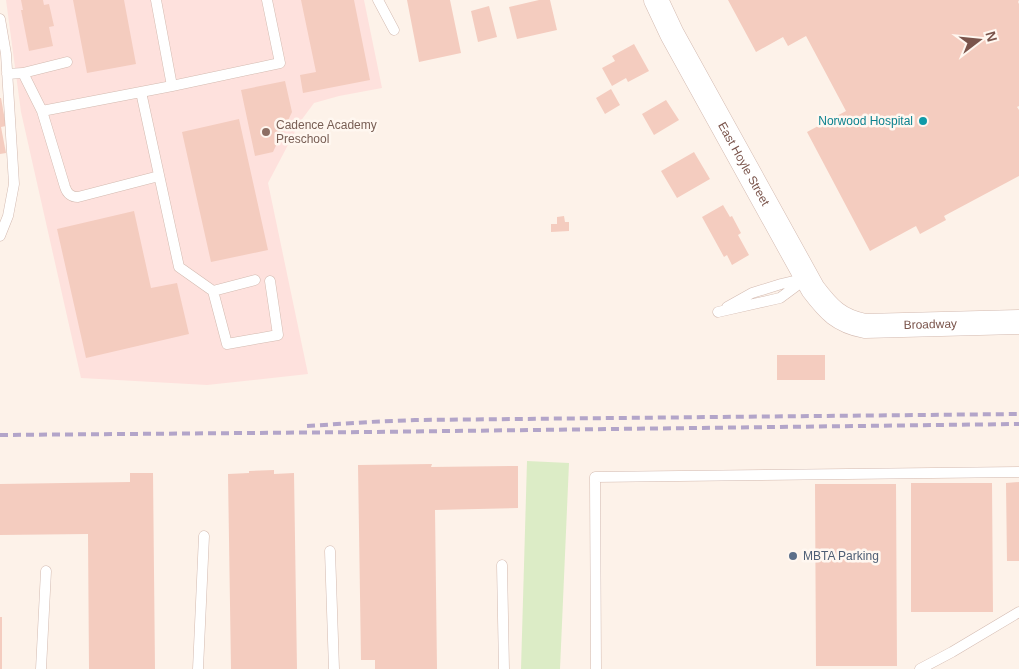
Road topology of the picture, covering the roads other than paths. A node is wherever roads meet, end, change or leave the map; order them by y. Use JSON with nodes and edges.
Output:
{"nodes":[{"id":1,"x":156,"y":0,"type":"edge"},
{"id":2,"x":267,"y":0,"type":"edge"},
{"id":3,"x":378,"y":0,"type":"edge"},
{"id":4,"x":656,"y":0,"type":"edge"},
{"id":5,"x":0,"y":19,"type":"edge"},
{"id":6,"x":394,"y":30,"type":"dead end"},
{"id":7,"x":67,"y":62,"type":"dead end"},
{"id":8,"x":23,"y":73,"type":"junction"},
{"id":9,"x":7,"y":74,"type":"junction"},
{"id":10,"x":172,"y":86,"type":"junction"},
{"id":11,"x":141,"y":92,"type":"junction"},
{"id":12,"x":42,"y":111,"type":"junction"},
{"id":13,"x":160,"y":176,"type":"junction"},
{"id":14,"x":0,"y":236,"type":"edge"},
{"id":15,"x":808,"y":278,"type":"junction"},
{"id":16,"x":255,"y":280,"type":"dead end"},
{"id":17,"x":270,"y":281,"type":"dead end"},
{"id":18,"x":213,"y":291,"type":"junction"},
{"id":19,"x":843,"y":319,"type":"joint"},
{"id":20,"x":1019,"y":322,"type":"edge"},
{"id":21,"x":1019,"y":472,"type":"edge"},
{"id":22,"x":204,"y":536,"type":"dead end"},
{"id":23,"x":330,"y":551,"type":"dead end"},
{"id":24,"x":502,"y":565,"type":"dead end"},
{"id":25,"x":46,"y":572,"type":"dead end"},
{"id":26,"x":1019,"y":612,"type":"edge"},
{"id":27,"x":41,"y":669,"type":"edge"},
{"id":28,"x":198,"y":669,"type":"edge"},
{"id":29,"x":334,"y":669,"type":"edge"},
{"id":30,"x":504,"y":669,"type":"edge"},
{"id":31,"x":596,"y":669,"type":"edge"},
{"id":32,"x":920,"y":669,"type":"edge"}],
"edges":[{"from":1,"to":10,"type":"lane"},
{"from":2,"to":10,"type":"lane"},
{"from":3,"to":6,"type":"lane"},
{"from":4,"to":15,"type":"street","name":"East Hoyle Street"},
{"from":5,"to":9,"type":"lane"},
{"from":7,"to":8,"type":"lane"},
{"from":8,"to":9,"type":"lane"},
{"from":8,"to":12,"type":"lane"},
{"from":9,"to":14,"type":"lane"},
{"from":10,"to":11,"type":"lane"},
{"from":11,"to":12,"type":"lane"},
{"from":11,"to":13,"type":"lane"},
{"from":12,"to":13,"type":"lane"},
{"from":13,"to":18,"type":"lane"},
{"from":15,"to":15,"type":"lane"},
{"from":15,"to":19,"type":"street","name":"East Hoyle Street"},
{"from":16,"to":18,"type":"lane"},
{"from":17,"to":18,"type":"lane"},
{"from":19,"to":20,"type":"street","name":"Broadway"},
{"from":21,"to":31,"type":"lane"},
{"from":22,"to":28,"type":"lane"},
{"from":23,"to":29,"type":"lane"},
{"from":24,"to":30,"type":"lane"},
{"from":25,"to":27,"type":"lane"},
{"from":26,"to":32,"type":"lane"}]}
